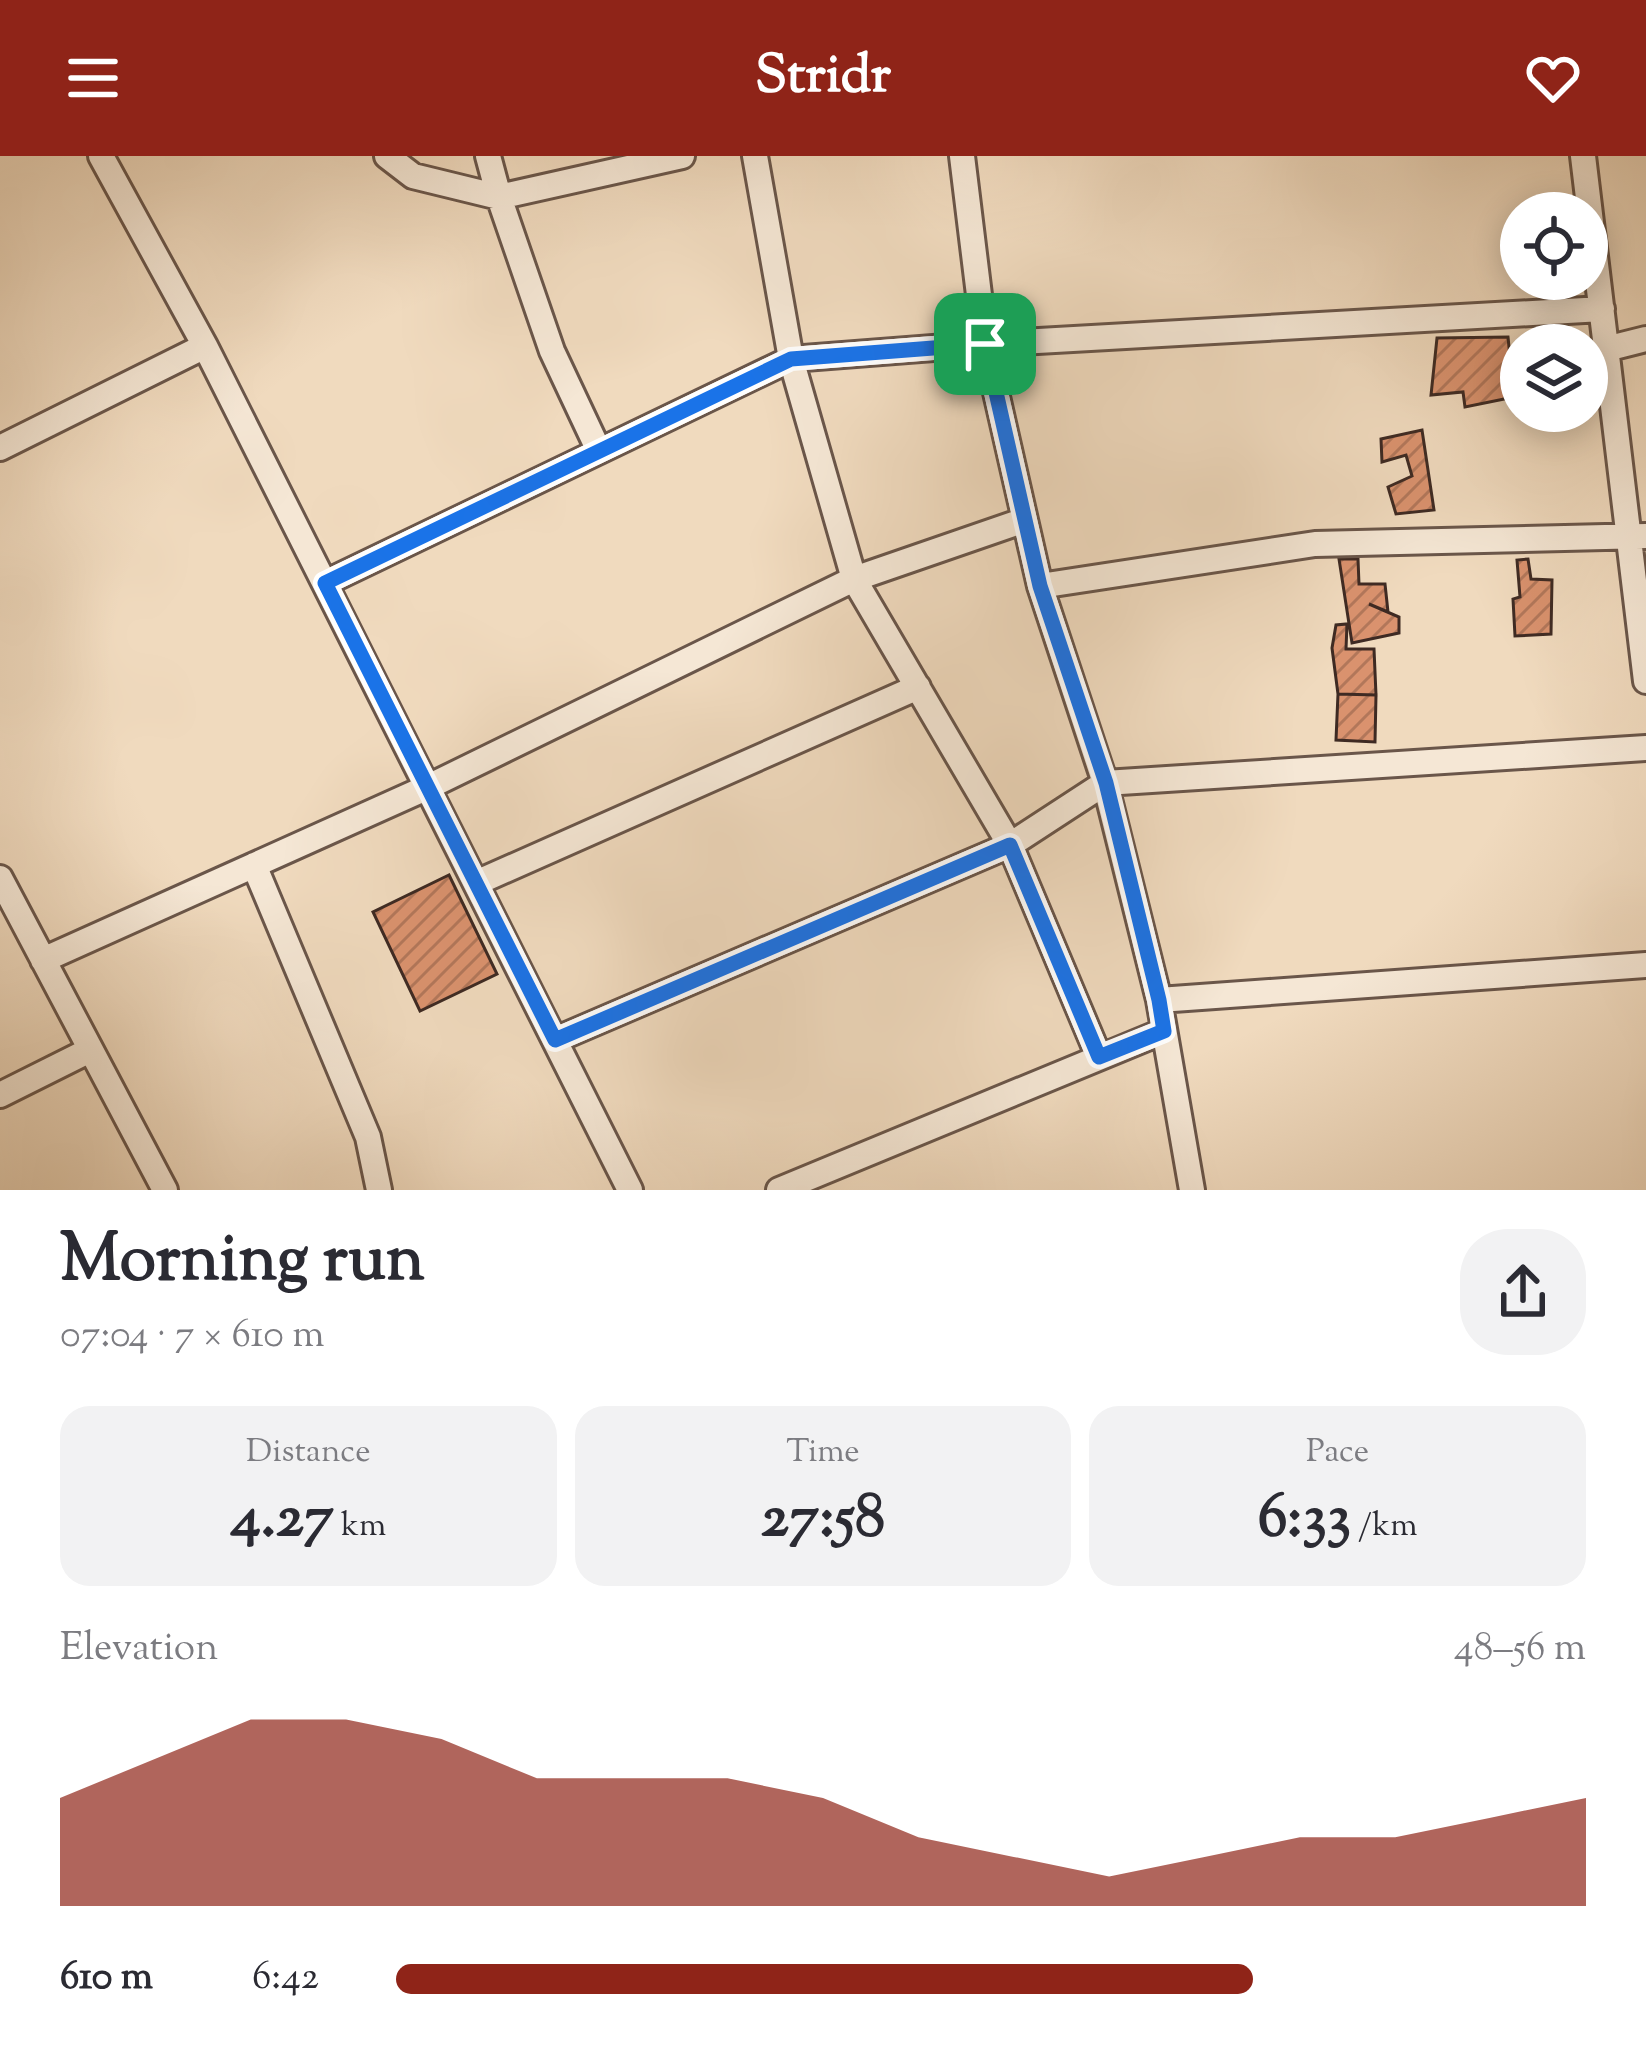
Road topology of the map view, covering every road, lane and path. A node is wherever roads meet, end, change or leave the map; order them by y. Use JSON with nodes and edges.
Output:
{"nodes":[{"id":1,"x":101,"y":156,"type":"edge"},
{"id":2,"x":387,"y":156,"type":"edge"},
{"id":3,"x":488,"y":156,"type":"edge"},
{"id":4,"x":682,"y":156,"type":"edge"},
{"id":5,"x":754,"y":156,"type":"edge"},
{"id":6,"x":962,"y":156,"type":"edge"},
{"id":7,"x":1583,"y":156,"type":"edge"},
{"id":8,"x":499,"y":197,"type":"junction"},
{"id":9,"x":1601,"y":309,"type":"junction"},
{"id":10,"x":1603,"y":324,"type":"edge"},
{"id":11,"x":1646,"y":339,"type":"edge"},
{"id":12,"x":985,"y":344,"type":"junction"},
{"id":13,"x":205,"y":346,"type":"junction"},
{"id":14,"x":1608,"y":348,"type":"edge"},
{"id":15,"x":791,"y":359,"type":"junction"},
{"id":16,"x":1608,"y":361,"type":"edge"},
{"id":17,"x":0,"y":448,"type":"edge"},
{"id":18,"x":599,"y":451,"type":"junction"},
{"id":19,"x":1025,"y":520,"type":"junction"},
{"id":20,"x":1637,"y":537,"type":"edge"},
{"id":21,"x":854,"y":579,"type":"junction"},
{"id":22,"x":325,"y":583,"type":"junction"},
{"id":23,"x":1040,"y":586,"type":"junction"},
{"id":24,"x":1646,"y":681,"type":"edge"},
{"id":25,"x":918,"y":687,"type":"junction"},
{"id":26,"x":1646,"y":748,"type":"edge"},
{"id":27,"x":1106,"y":783,"type":"junction"},
{"id":28,"x":428,"y":787,"type":"junction"},
{"id":29,"x":1010,"y":845,"type":"junction"},
{"id":30,"x":254,"y":865,"type":"junction"},
{"id":31,"x":0,"y":878,"type":"edge"},
{"id":32,"x":476,"y":884,"type":"junction"},
{"id":33,"x":43,"y":960,"type":"junction"},
{"id":34,"x":1646,"y":965,"type":"edge"},
{"id":35,"x":1159,"y":1000,"type":"junction"},
{"id":36,"x":1164,"y":1031,"type":"junction"},
{"id":37,"x":555,"y":1040,"type":"junction"},
{"id":38,"x":90,"y":1050,"type":"junction"},
{"id":39,"x":1099,"y":1057,"type":"junction"},
{"id":40,"x":0,"y":1095,"type":"edge"},
{"id":41,"x":165,"y":1190,"type":"edge"},
{"id":42,"x":379,"y":1190,"type":"edge"},
{"id":43,"x":630,"y":1190,"type":"edge"},
{"id":44,"x":779,"y":1190,"type":"edge"},
{"id":45,"x":1192,"y":1190,"type":"edge"}],
"edges":[{"from":1,"to":13,"type":"street"},
{"from":2,"to":8,"type":"street"},
{"from":3,"to":8,"type":"street"},
{"from":4,"to":8,"type":"street"},
{"from":5,"to":15,"type":"street"},
{"from":6,"to":12,"type":"street"},
{"from":7,"to":9,"type":"street"},
{"from":8,"to":18,"type":"street"},
{"from":9,"to":10,"type":"street"},
{"from":9,"to":12,"type":"street"},
{"from":11,"to":14,"type":"street"},
{"from":12,"to":15,"type":"street"},
{"from":12,"to":19,"type":"street"},
{"from":13,"to":17,"type":"street"},
{"from":13,"to":22,"type":"street"},
{"from":15,"to":18,"type":"street"},
{"from":15,"to":21,"type":"street"},
{"from":16,"to":20,"type":"street"},
{"from":18,"to":22,"type":"street"},
{"from":19,"to":21,"type":"street"},
{"from":19,"to":23,"type":"street"},
{"from":20,"to":23,"type":"street"},
{"from":20,"to":24,"type":"street"},
{"from":21,"to":25,"type":"street"},
{"from":21,"to":28,"type":"street"},
{"from":22,"to":28,"type":"street"},
{"from":23,"to":27,"type":"street"},
{"from":25,"to":29,"type":"street"},
{"from":25,"to":32,"type":"street"},
{"from":26,"to":27,"type":"street"},
{"from":27,"to":29,"type":"street"},
{"from":27,"to":35,"type":"street"},
{"from":28,"to":30,"type":"street"},
{"from":28,"to":32,"type":"street"},
{"from":29,"to":37,"type":"street"},
{"from":29,"to":39,"type":"street"},
{"from":30,"to":33,"type":"street"},
{"from":30,"to":42,"type":"street"},
{"from":31,"to":33,"type":"street"},
{"from":32,"to":37,"type":"street"},
{"from":33,"to":38,"type":"street"},
{"from":34,"to":35,"type":"street"},
{"from":35,"to":36,"type":"street"},
{"from":36,"to":39,"type":"street"},
{"from":36,"to":45,"type":"street"},
{"from":37,"to":43,"type":"street"},
{"from":38,"to":40,"type":"street"},
{"from":38,"to":41,"type":"street"},
{"from":39,"to":44,"type":"street"}]}
